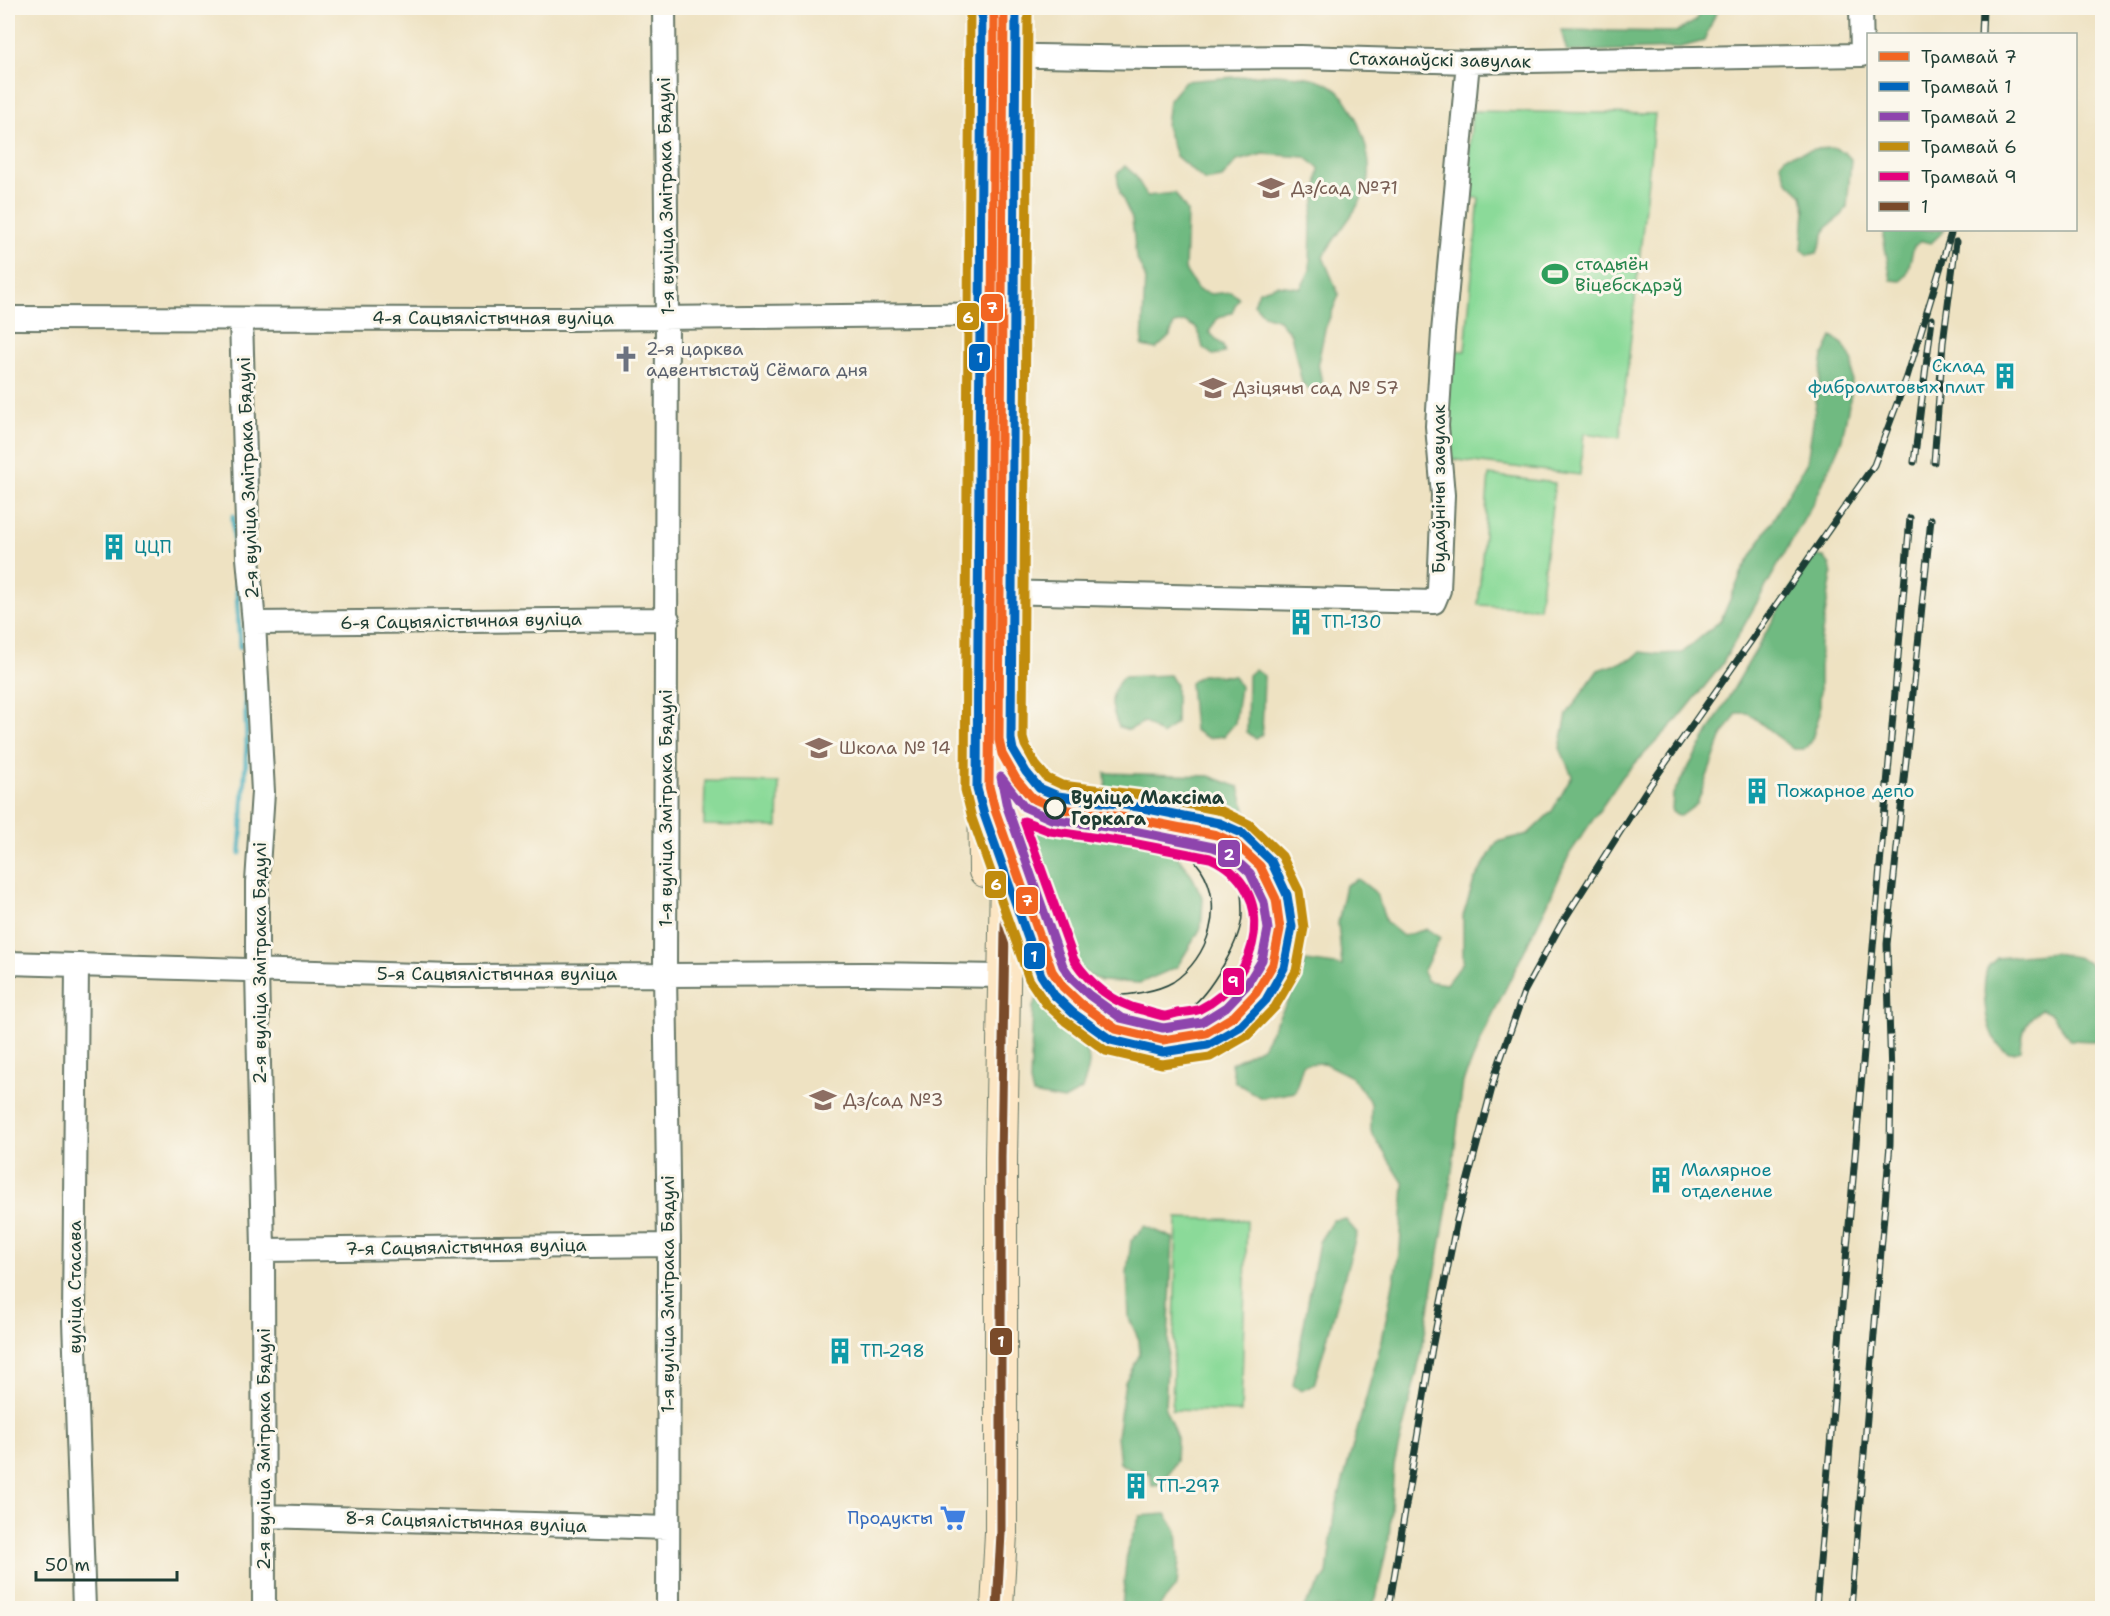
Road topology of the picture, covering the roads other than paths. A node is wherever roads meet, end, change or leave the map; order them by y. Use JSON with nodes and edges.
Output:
{"nodes":[{"id":1,"x":664,"y":8,"type":"edge"},
{"id":2,"x":982,"y":8,"type":"edge"},
{"id":3,"x":1017,"y":8,"type":"edge"},
{"id":4,"x":1860,"y":8,"type":"edge"},
{"id":5,"x":981,"y":55,"type":"junction"},
{"id":6,"x":1018,"y":56,"type":"junction"},
{"id":7,"x":1468,"y":62,"type":"junction"},
{"id":8,"x":979,"y":314,"type":"junction"},
{"id":9,"x":1014,"y":314,"type":"junction"},
{"id":10,"x":667,"y":317,"type":"junction"},
{"id":11,"x":8,"y":318,"type":"edge"},
{"id":12,"x":242,"y":319,"type":"junction"},
{"id":13,"x":996,"y":592,"type":"junction"},
{"id":14,"x":668,"y":619,"type":"junction"},
{"id":15,"x":254,"y":623,"type":"junction"},
{"id":16,"x":8,"y":963,"type":"edge"},
{"id":17,"x":77,"y":965,"type":"junction"},
{"id":18,"x":257,"y":970,"type":"junction"},
{"id":19,"x":665,"y":973,"type":"junction"},
{"id":20,"x":995,"y":976,"type":"junction"},
{"id":21,"x":669,"y":1245,"type":"junction"},
{"id":22,"x":263,"y":1250,"type":"junction"},
{"id":23,"x":265,"y":1516,"type":"junction"},
{"id":24,"x":668,"y":1528,"type":"junction"},
{"id":25,"x":84,"y":1608,"type":"edge"},
{"id":26,"x":264,"y":1608,"type":"edge"},
{"id":27,"x":668,"y":1608,"type":"edge"},
{"id":28,"x":991,"y":1608,"type":"edge"},
{"id":29,"x":997,"y":1608,"type":"edge"}],
"edges":[{"from":1,"to":10,"type":"street","name":"1-я вуліца Змітрака Бядулі"},
{"from":2,"to":5,"type":"main road"},
{"from":3,"to":6,"type":"main road"},
{"from":4,"to":7,"type":"street","name":"Стаханаўскі завулак"},
{"from":5,"to":6,"type":"street","name":"Стаханаўскі завулак"},
{"from":5,"to":8,"type":"main road"},
{"from":6,"to":7,"type":"street","name":"Стаханаўскі завулак"},
{"from":6,"to":9,"type":"main road"},
{"from":7,"to":13,"type":"street","name":"Будаўнічы завулак"},
{"from":8,"to":9,"type":"street","name":"4-я Сацыялістычная вуліца"},
{"from":8,"to":10,"type":"street","name":"4-я Сацыялістычная вуліца"},
{"from":8,"to":13,"type":"main road"},
{"from":9,"to":13,"type":"main road"},
{"from":10,"to":12,"type":"street","name":"4-я Сацыялістычная вуліца"},
{"from":10,"to":14,"type":"street","name":"1-я вуліца Змітрака Бядулі"},
{"from":11,"to":12,"type":"street","name":"4-я Сацыялістычная вуліца"},
{"from":12,"to":15,"type":"street","name":"2-я вуліца Змітрака Бядулі"},
{"from":13,"to":20,"type":"main road"},
{"from":14,"to":15,"type":"street","name":"6-я Сацыялістычная вуліца"},
{"from":14,"to":19,"type":"street","name":"1-я вуліца Змітрака Бядулі"},
{"from":15,"to":18,"type":"street","name":"2-я вуліца Змітрака Бядулі"},
{"from":16,"to":17,"type":"street","name":"5-я Сацыялістычная вуліца"},
{"from":17,"to":18,"type":"street","name":"5-я Сацыялістычная вуліца"},
{"from":17,"to":25,"type":"street","name":"вуліца Стасава"},
{"from":18,"to":19,"type":"street","name":"5-я Сацыялістычная вуліца"},
{"from":18,"to":22,"type":"street","name":"2-я вуліца Змітрака Бядулі"},
{"from":19,"to":20,"type":"street","name":"5-я Сацыялістычная вуліца"},
{"from":19,"to":21,"type":"street","name":"1-я вуліца Змітрака Бядулі"},
{"from":20,"to":28,"type":"main road"},
{"from":20,"to":29,"type":"main road"},
{"from":21,"to":22,"type":"street","name":"7-я Сацыялістычная вуліца"},
{"from":21,"to":24,"type":"street","name":"1-я вуліца Змітрака Бядулі"},
{"from":22,"to":23,"type":"street","name":"2-я вуліца Змітрака Бядулі"},
{"from":23,"to":24,"type":"street","name":"8-я Сацыялістычная вуліца"},
{"from":23,"to":26,"type":"street","name":"2-я вуліца Змітрака Бядулі"},
{"from":24,"to":27,"type":"street","name":"1-я вуліца Змітрака Бядулі"}]}
